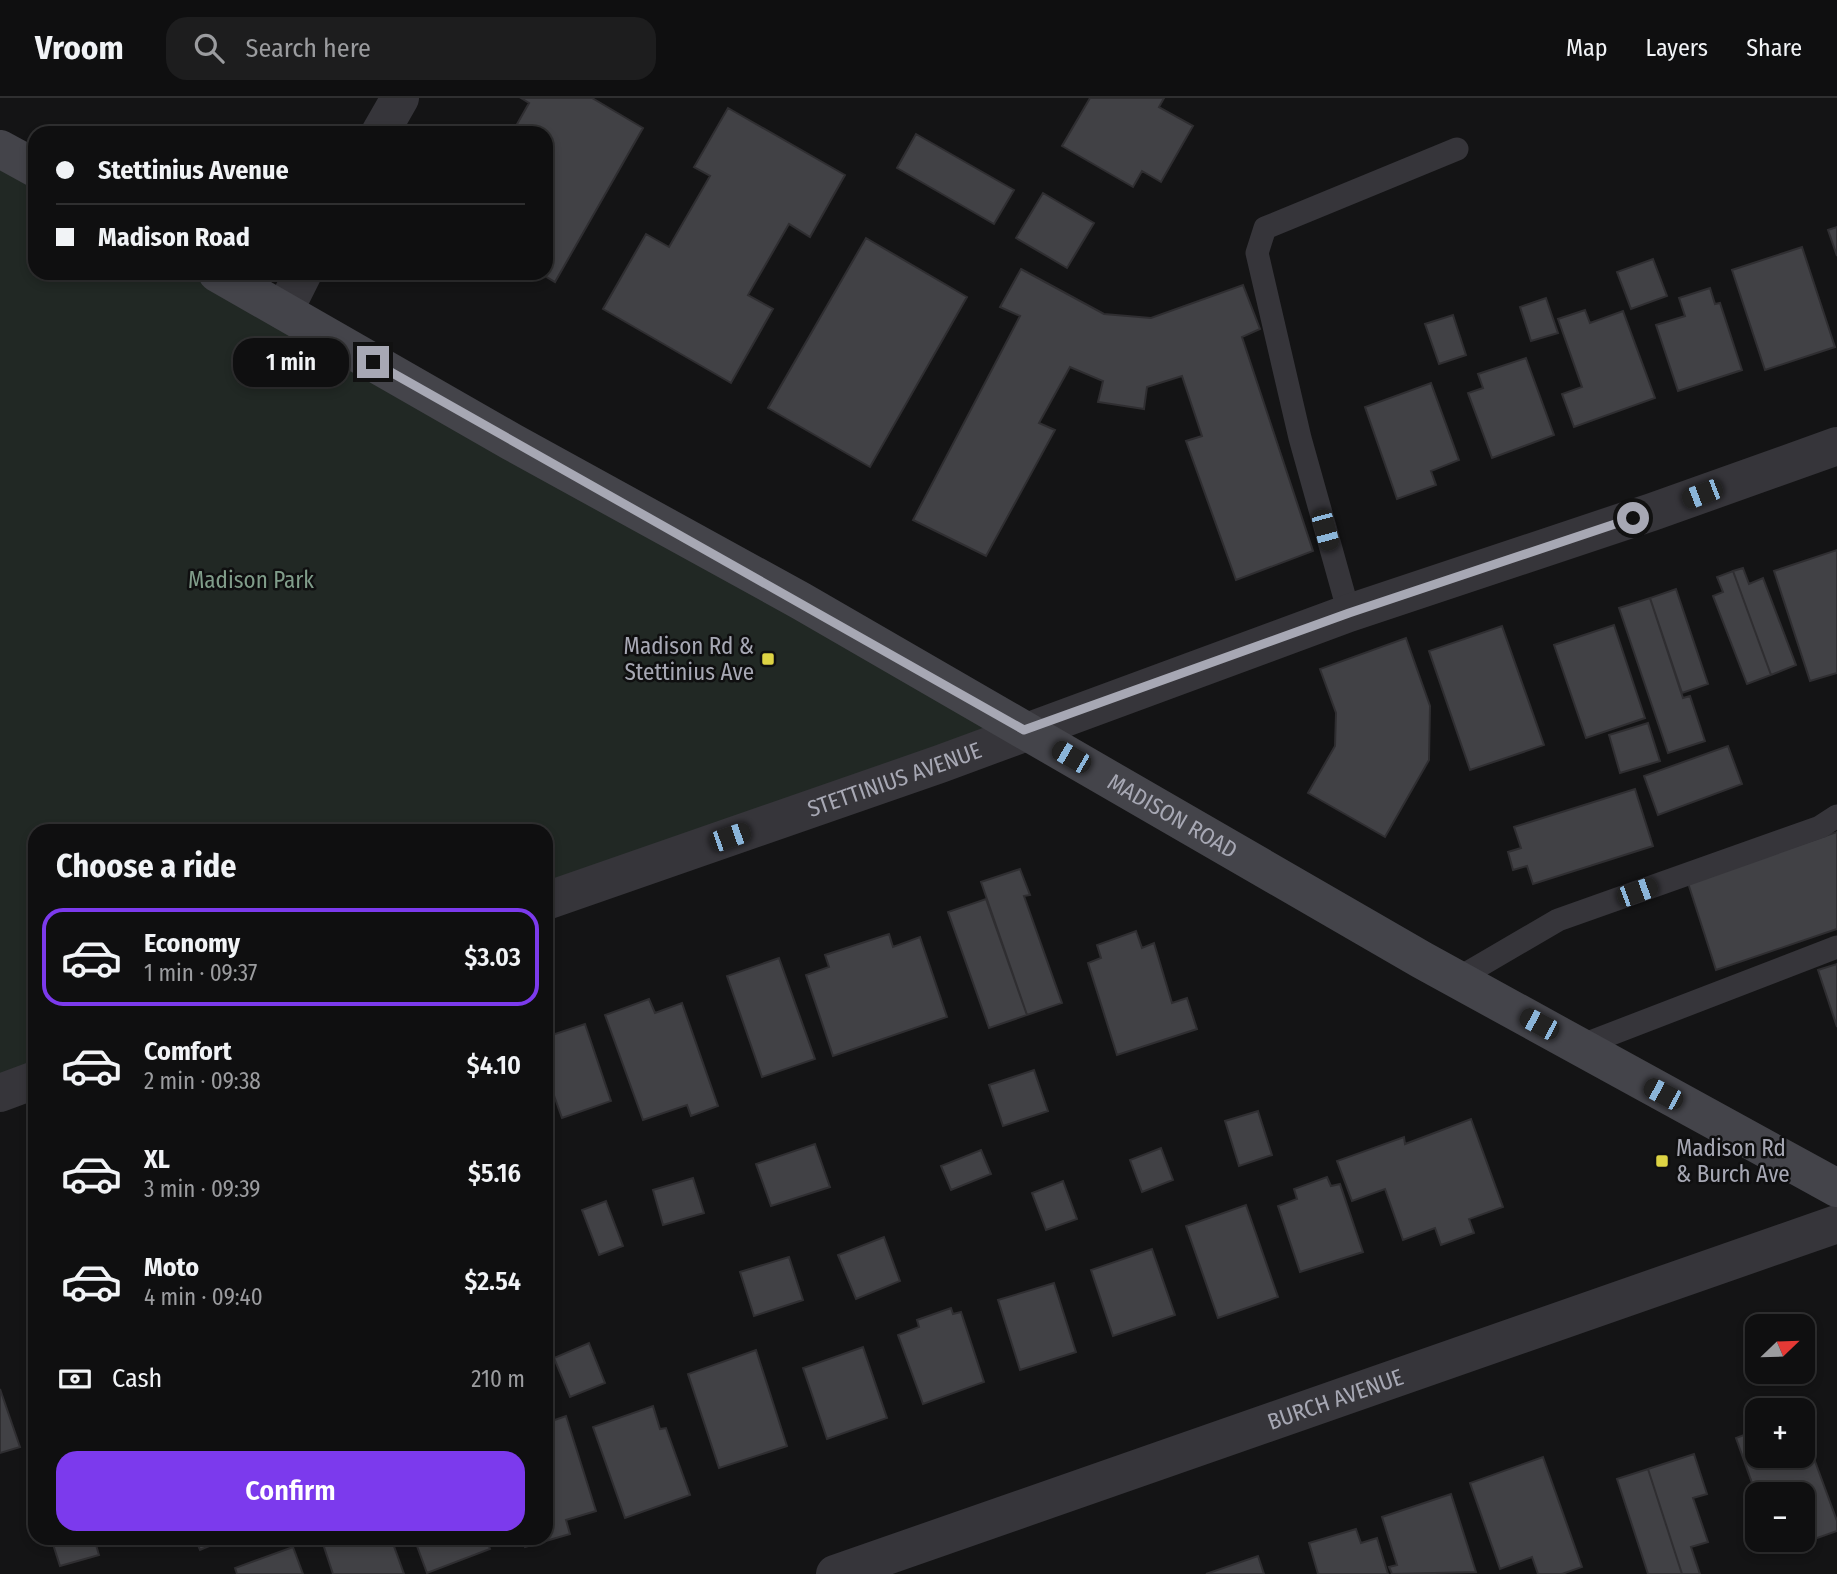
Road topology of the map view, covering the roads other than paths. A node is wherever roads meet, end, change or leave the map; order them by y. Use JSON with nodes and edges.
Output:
{"nodes":[{"id":1,"x":400,"y":98,"type":"edge"},
{"id":2,"x":384,"y":126,"type":"edge"},
{"id":3,"x":0,"y":149,"type":"edge"},
{"id":4,"x":1457,"y":149,"type":"dead end"},
{"id":5,"x":28,"y":165,"type":"edge"},
{"id":6,"x":229,"y":280,"type":"edge"},
{"id":7,"x":300,"y":280,"type":"edge"},
{"id":8,"x":284,"y":312,"type":"junction"},
{"id":9,"x":1837,"y":446,"type":"edge"},
{"id":10,"x":1349,"y":613,"type":"junction"},
{"id":11,"x":1024,"y":730,"type":"junction"},
{"id":12,"x":1837,"y":816,"type":"edge"},
{"id":13,"x":553,"y":899,"type":"edge"},
{"id":14,"x":1837,"y":947,"type":"edge"},
{"id":15,"x":1457,"y":979,"type":"junction"},
{"id":16,"x":1580,"y":1046,"type":"junction"},
{"id":17,"x":28,"y":1083,"type":"edge"},
{"id":18,"x":0,"y":1093,"type":"edge"},
{"id":19,"x":1837,"y":1188,"type":"edge"},
{"id":20,"x":1837,"y":1224,"type":"edge"},
{"id":21,"x":835,"y":1574,"type":"edge"}],
"edges":[{"from":1,"to":2,"type":"street"},
{"from":3,"to":5,"type":"main road"},
{"from":4,"to":10,"type":"lane"},
{"from":6,"to":8,"type":"main road","name":"MADISON ROAD"},
{"from":7,"to":8,"type":"street"},
{"from":8,"to":11,"type":"main road","name":"MADISON ROAD"},
{"from":9,"to":10,"type":"street","name":"STETTINIUS AVENUE"},
{"from":10,"to":11,"type":"street","name":"STETTINIUS AVENUE"},
{"from":11,"to":13,"type":"street","name":"STETTINIUS AVENUE"},
{"from":11,"to":15,"type":"main road","name":"MADISON ROAD"},
{"from":12,"to":15,"type":"lane"},
{"from":14,"to":16,"type":"lane"},
{"from":15,"to":16,"type":"main road","name":"MADISON ROAD"},
{"from":16,"to":19,"type":"main road","name":"MADISON ROAD"},
{"from":17,"to":18,"type":"street"},
{"from":20,"to":21,"type":"street","name":"BURCH AVENUE"}]}
